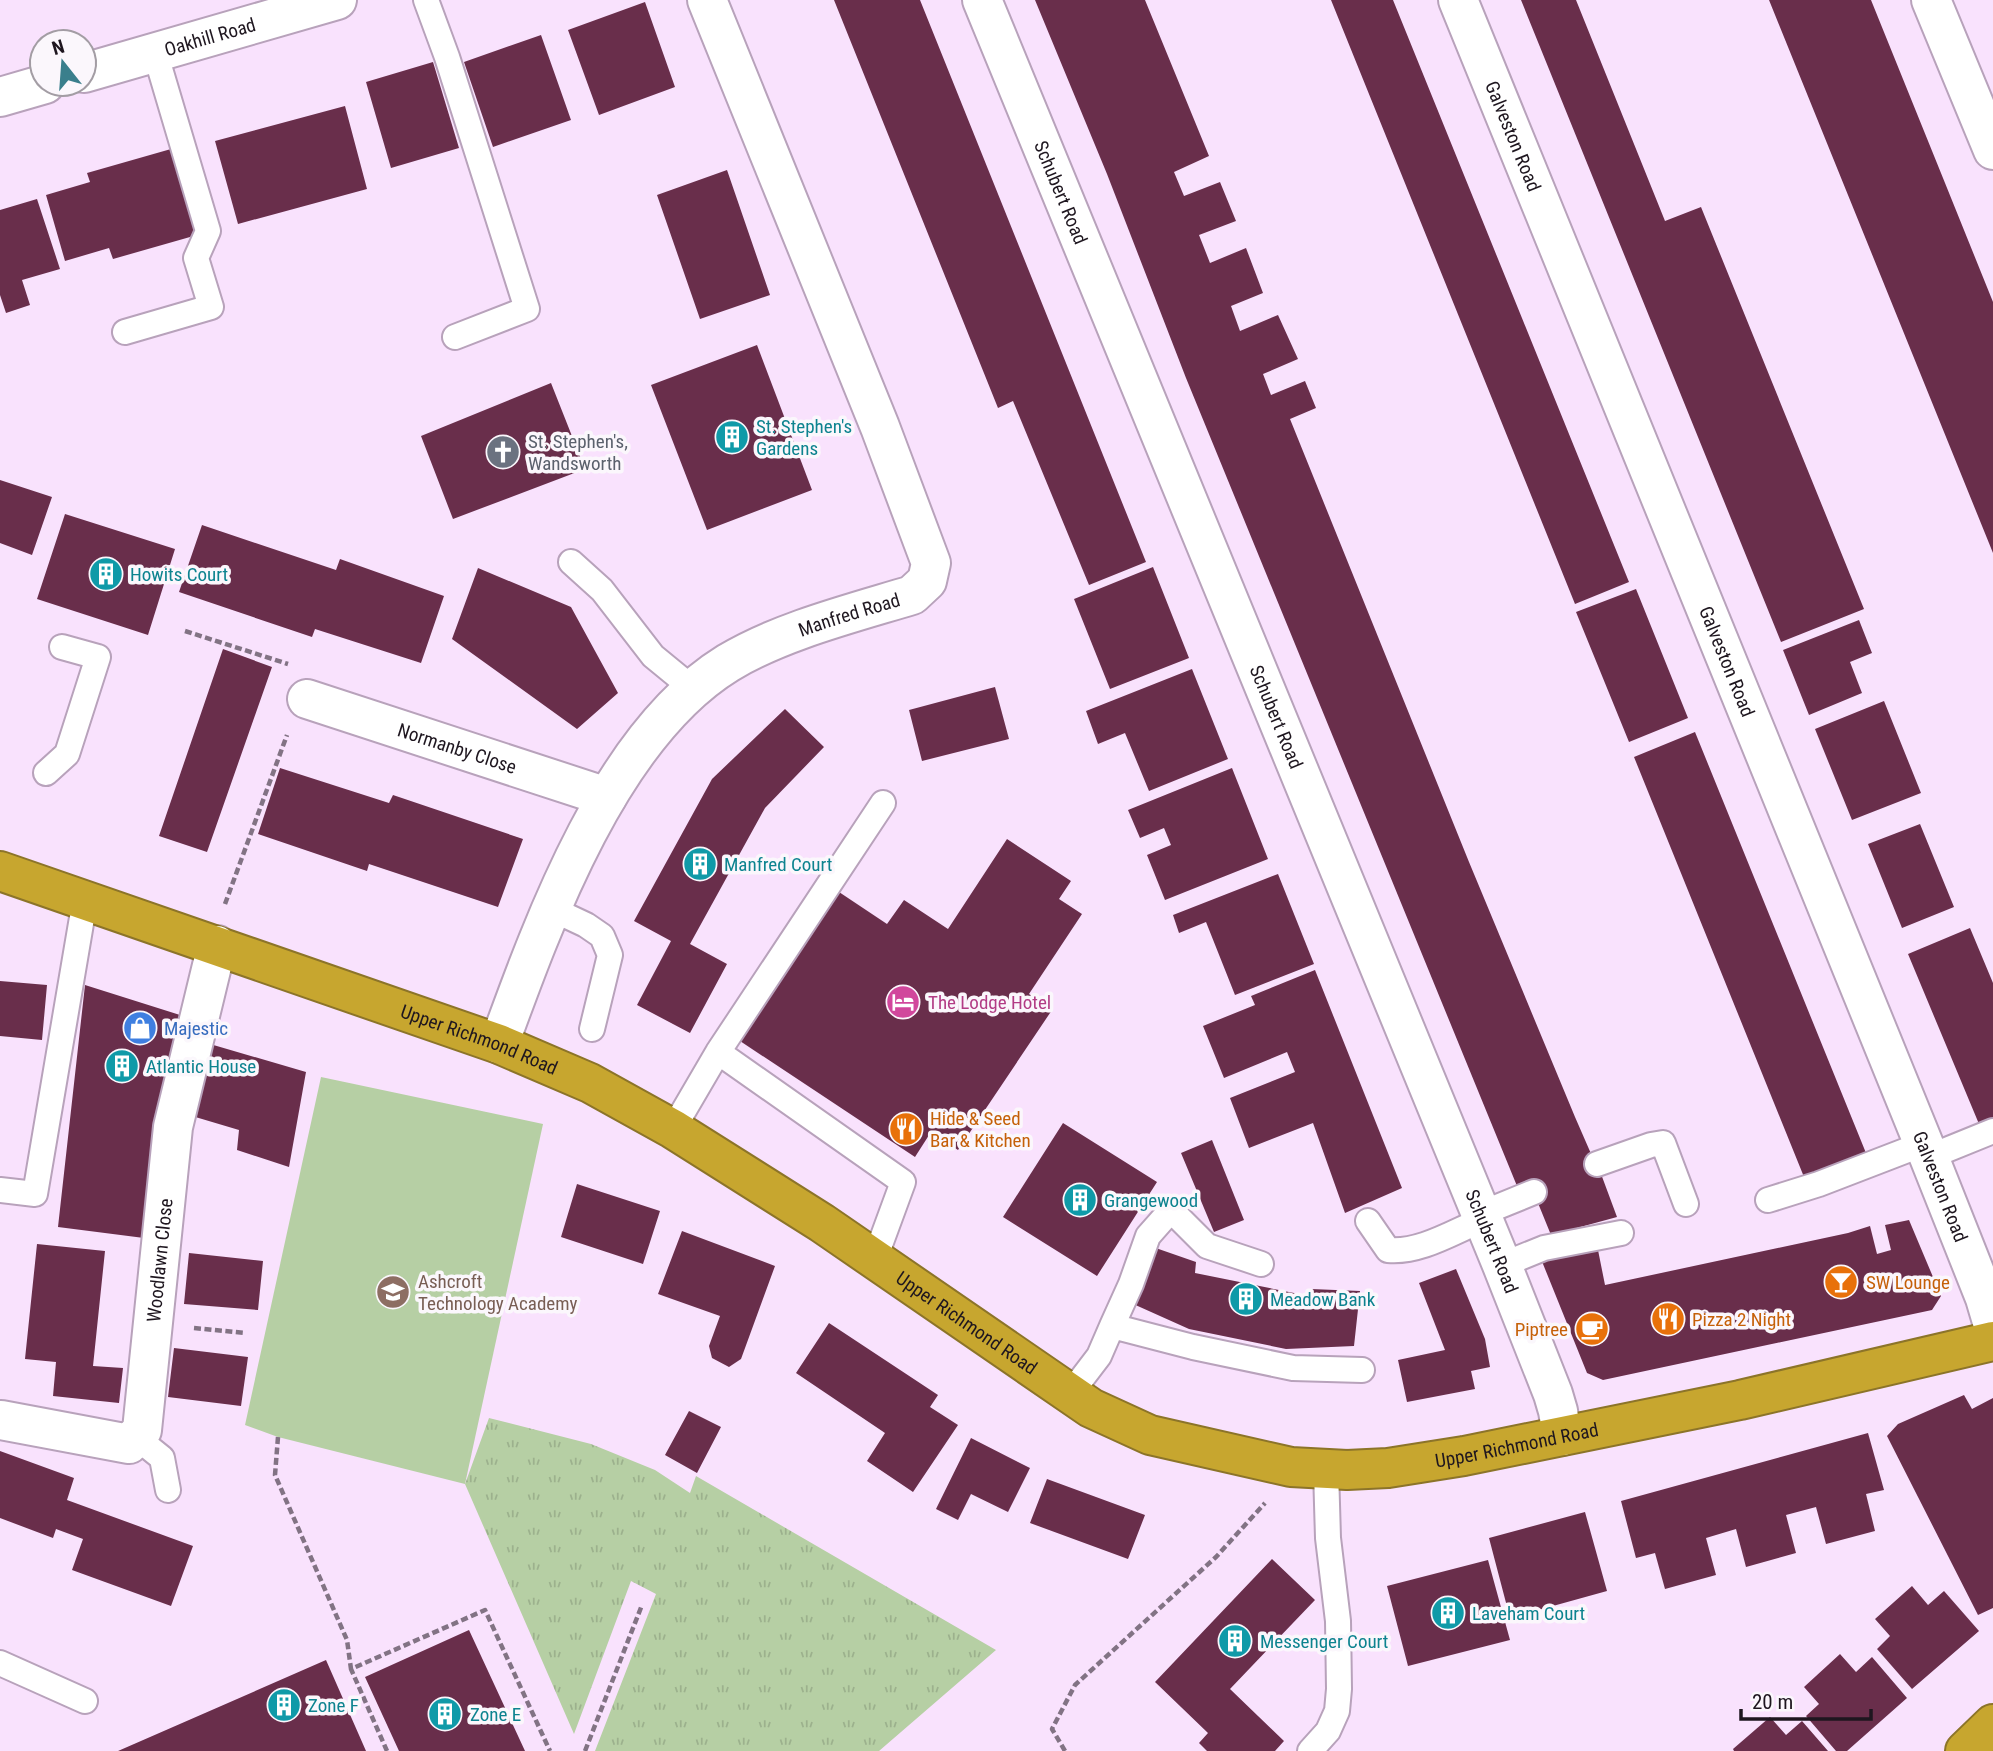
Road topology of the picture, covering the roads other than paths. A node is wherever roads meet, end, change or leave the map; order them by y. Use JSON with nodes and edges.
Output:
{"nodes":[{"id":1,"x":337,"y":0,"type":"edge"},
{"id":2,"x":426,"y":0,"type":"edge"},
{"id":3,"x":707,"y":0,"type":"edge"},
{"id":4,"x":982,"y":0,"type":"edge"},
{"id":5,"x":1458,"y":0,"type":"edge"},
{"id":6,"x":1931,"y":0,"type":"edge"},
{"id":7,"x":156,"y":52,"type":"junction"},
{"id":8,"x":98,"y":69,"type":"edge"},
{"id":9,"x":28,"y":89,"type":"edge"},
{"id":10,"x":0,"y":97,"type":"edge"},
{"id":11,"x":1993,"y":150,"type":"edge"},
{"id":12,"x":125,"y":332,"type":"dead end"},
{"id":13,"x":455,"y":337,"type":"dead end"},
{"id":14,"x":571,"y":562,"type":"dead end"},
{"id":15,"x":62,"y":647,"type":"dead end"},
{"id":16,"x":692,"y":688,"type":"junction"},
{"id":17,"x":307,"y":699,"type":"road end"},
{"id":18,"x":46,"y":773,"type":"dead end"},
{"id":19,"x":607,"y":797,"type":"junction"},
{"id":20,"x":883,"y":803,"type":"dead end"},
{"id":21,"x":0,"y":871,"type":"edge"},
{"id":22,"x":85,"y":900,"type":"junction"},
{"id":23,"x":552,"y":909,"type":"junction"},
{"id":24,"x":220,"y":930,"type":"junction"},
{"id":25,"x":592,"y":1029,"type":"dead end"},
{"id":26,"x":499,"y":1044,"type":"junction"},
{"id":27,"x":718,"y":1052,"type":"junction"},
{"id":28,"x":673,"y":1129,"type":"junction"},
{"id":29,"x":1993,"y":1131,"type":"edge"},
{"id":30,"x":1926,"y":1151,"type":"junction"},
{"id":31,"x":1597,"y":1164,"type":"dead end"},
{"id":32,"x":0,"y":1190,"type":"edge"},
{"id":33,"x":1534,"y":1192,"type":"dead end"},
{"id":34,"x":1768,"y":1200,"type":"dead end"},
{"id":35,"x":1686,"y":1204,"type":"dead end"},
{"id":36,"x":1481,"y":1217,"type":"junction"},
{"id":37,"x":1368,"y":1221,"type":"dead end"},
{"id":38,"x":1621,"y":1233,"type":"dead end"},
{"id":39,"x":874,"y":1261,"type":"junction"},
{"id":40,"x":1261,"y":1264,"type":"dead end"},
{"id":41,"x":1502,"y":1265,"type":"junction"},
{"id":42,"x":1993,"y":1325,"type":"edge"},
{"id":43,"x":1112,"y":1326,"type":"junction"},
{"id":44,"x":1993,"y":1342,"type":"edge"},
{"id":45,"x":1362,"y":1370,"type":"dead end"},
{"id":46,"x":1070,"y":1394,"type":"junction"},
{"id":47,"x":1,"y":1420,"type":"edge"},
{"id":48,"x":1562,"y":1436,"type":"junction"},
{"id":49,"x":136,"y":1437,"type":"junction"},
{"id":50,"x":1326,"y":1470,"type":"junction"},
{"id":51,"x":168,"y":1490,"type":"dead end"},
{"id":52,"x":0,"y":1663,"type":"edge"},
{"id":53,"x":85,"y":1702,"type":"dead end"},
{"id":54,"x":1993,"y":1724,"type":"edge"},
{"id":55,"x":1310,"y":1751,"type":"edge"},
{"id":56,"x":1965,"y":1751,"type":"edge"}],
"edges":[{"from":1,"to":7,"type":"street","name":"Oakhill Road"},
{"from":2,"to":13,"type":"lane"},
{"from":3,"to":16,"type":"street","name":"Manfred Road"},
{"from":4,"to":36,"type":"street","name":"Schubert Road"},
{"from":5,"to":30,"type":"street","name":"Galveston Road"},
{"from":6,"to":11,"type":"street"},
{"from":7,"to":8,"type":"street","name":"Oakhill Road"},
{"from":7,"to":12,"type":"lane"},
{"from":9,"to":10,"type":"street"},
{"from":14,"to":16,"type":"lane"},
{"from":15,"to":18,"type":"lane"},
{"from":16,"to":19,"type":"street","name":"Manfred Road"},
{"from":17,"to":19,"type":"street","name":"Normanby Close"},
{"from":19,"to":23,"type":"street","name":"Manfred Road"},
{"from":20,"to":27,"type":"lane"},
{"from":21,"to":22,"type":"highway","name":"Upper Richmond Road"},
{"from":22,"to":24,"type":"highway","name":"Upper Richmond Road"},
{"from":22,"to":32,"type":"lane"},
{"from":23,"to":25,"type":"lane"},
{"from":23,"to":26,"type":"street","name":"Manfred Road"},
{"from":24,"to":26,"type":"highway","name":"Upper Richmond Road"},
{"from":24,"to":49,"type":"street","name":"Woodlawn Close"},
{"from":26,"to":28,"type":"highway","name":"Upper Richmond Road"},
{"from":27,"to":28,"type":"lane"},
{"from":27,"to":39,"type":"lane"},
{"from":28,"to":39,"type":"highway","name":"Upper Richmond Road"},
{"from":29,"to":30,"type":"lane"},
{"from":30,"to":34,"type":"lane"},
{"from":30,"to":42,"type":"street","name":"Galveston Road"},
{"from":31,"to":35,"type":"lane"},
{"from":33,"to":36,"type":"lane"},
{"from":36,"to":37,"type":"lane"},
{"from":36,"to":41,"type":"street","name":"Schubert Road"},
{"from":38,"to":41,"type":"lane"},
{"from":39,"to":46,"type":"highway","name":"Upper Richmond Road"},
{"from":40,"to":43,"type":"lane"},
{"from":41,"to":48,"type":"street","name":"Schubert Road"},
{"from":43,"to":45,"type":"lane"},
{"from":43,"to":46,"type":"lane"},
{"from":44,"to":48,"type":"highway","name":"Upper Richmond Road"},
{"from":46,"to":50,"type":"highway","name":"Upper Richmond Road"},
{"from":47,"to":49,"type":"street"},
{"from":48,"to":50,"type":"highway","name":"Upper Richmond Road"},
{"from":49,"to":51,"type":"lane"},
{"from":50,"to":55,"type":"lane"},
{"from":52,"to":53,"type":"lane"},
{"from":54,"to":56,"type":"highway"}]}
